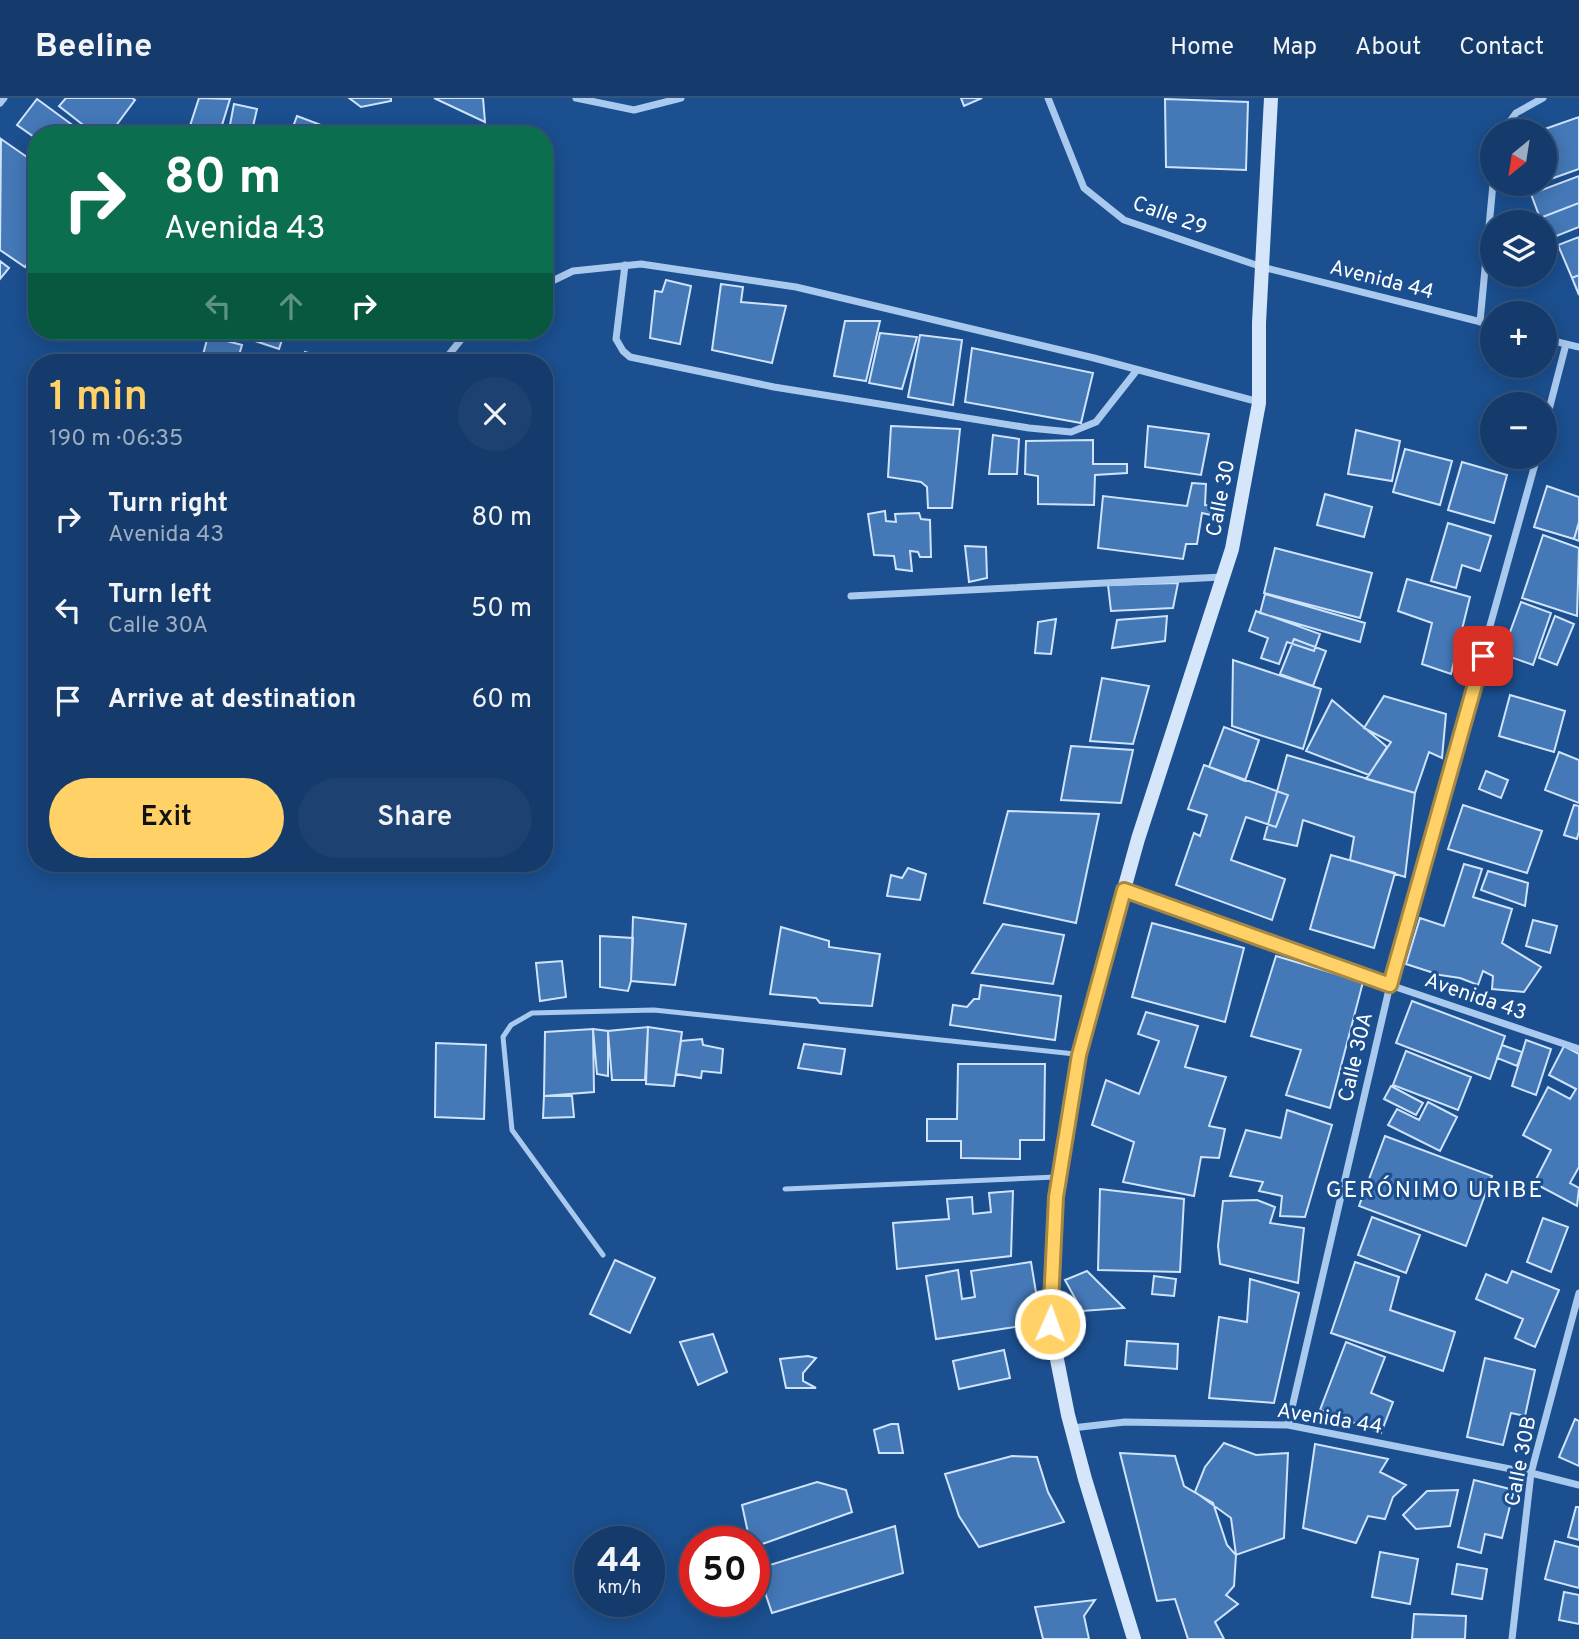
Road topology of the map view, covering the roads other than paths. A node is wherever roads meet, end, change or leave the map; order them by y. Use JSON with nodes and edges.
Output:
{"nodes":[{"id":1,"x":4,"y":98,"type":"edge"},
{"id":2,"x":576,"y":98,"type":"edge"},
{"id":3,"x":681,"y":98,"type":"edge"},
{"id":4,"x":1048,"y":98,"type":"edge"},
{"id":5,"x":1271,"y":98,"type":"edge"},
{"id":6,"x":1543,"y":98,"type":"edge"},
{"id":7,"x":0,"y":103,"type":"edge"},
{"id":8,"x":1512,"y":119,"type":"edge"},
{"id":9,"x":1492,"y":196,"type":"edge"},
{"id":10,"x":625,"y":265,"type":"junction"},
{"id":11,"x":1262,"y":267,"type":"junction"},
{"id":12,"x":553,"y":281,"type":"edge"},
{"id":13,"x":1482,"y":301,"type":"edge"},
{"id":14,"x":1480,"y":322,"type":"edge"},
{"id":15,"x":1557,"y":342,"type":"edge"},
{"id":16,"x":1566,"y":344,"type":"junction"},
{"id":17,"x":1579,"y":348,"type":"edge"},
{"id":18,"x":1137,"y":370,"type":"junction"},
{"id":19,"x":1554,"y":392,"type":"edge"},
{"id":20,"x":1259,"y":402,"type":"junction"},
{"id":21,"x":1534,"y":469,"type":"edge"},
{"id":22,"x":1223,"y":577,"type":"junction"},
{"id":23,"x":851,"y":596,"type":"dead end"},
{"id":24,"x":1124,"y":890,"type":"junction"},
{"id":25,"x":1390,"y":985,"type":"junction"},
{"id":26,"x":1579,"y":1049,"type":"edge"},
{"id":27,"x":1079,"y":1055,"type":"junction"},
{"id":28,"x":1059,"y":1177,"type":"junction"},
{"id":29,"x":785,"y":1189,"type":"dead end"},
{"id":30,"x":603,"y":1255,"type":"dead end"},
{"id":31,"x":1579,"y":1293,"type":"edge"},
{"id":32,"x":1287,"y":1425,"type":"junction"},
{"id":33,"x":1072,"y":1428,"type":"junction"},
{"id":34,"x":1531,"y":1473,"type":"junction"},
{"id":35,"x":1579,"y":1485,"type":"edge"},
{"id":36,"x":1134,"y":1639,"type":"edge"},
{"id":37,"x":1512,"y":1639,"type":"edge"}],
"edges":[{"from":1,"to":7,"type":"street"},
{"from":2,"to":3,"type":"street"},
{"from":4,"to":11,"type":"street","name":"Calle 29"},
{"from":5,"to":11,"type":"main road","name":"Calle 30"},
{"from":6,"to":8,"type":"street"},
{"from":9,"to":13,"type":"street"},
{"from":10,"to":12,"type":"street"},
{"from":10,"to":18,"type":"street"},
{"from":10,"to":18,"type":"street"},
{"from":11,"to":14,"type":"street","name":"Avenida 44"},
{"from":11,"to":20,"type":"main road","name":"Calle 30"},
{"from":15,"to":16,"type":"street"},
{"from":16,"to":17,"type":"street"},
{"from":16,"to":19,"type":"street"},
{"from":18,"to":20,"type":"street"},
{"from":20,"to":22,"type":"main road","name":"Calle 30"},
{"from":21,"to":25,"type":"street","name":"Calle 30A"},
{"from":22,"to":23,"type":"street"},
{"from":22,"to":24,"type":"main road","name":"Calle 30"},
{"from":24,"to":25,"type":"street","name":"Avenida 43"},
{"from":24,"to":27,"type":"main road","name":"Calle 30"},
{"from":25,"to":26,"type":"street","name":"Avenida 43"},
{"from":25,"to":32,"type":"street","name":"Calle 30A"},
{"from":27,"to":28,"type":"main road","name":"Calle 30"},
{"from":27,"to":30,"type":"lane"},
{"from":28,"to":29,"type":"lane"},
{"from":28,"to":33,"type":"main road","name":"Calle 30"},
{"from":31,"to":34,"type":"street","name":"Calle 30B"},
{"from":32,"to":33,"type":"street","name":"Avenida 44"},
{"from":32,"to":34,"type":"street","name":"Avenida 44"},
{"from":33,"to":36,"type":"main road","name":"Calle 30"},
{"from":34,"to":35,"type":"street","name":"Avenida 44"},
{"from":34,"to":37,"type":"street","name":"Calle 30B"}]}
